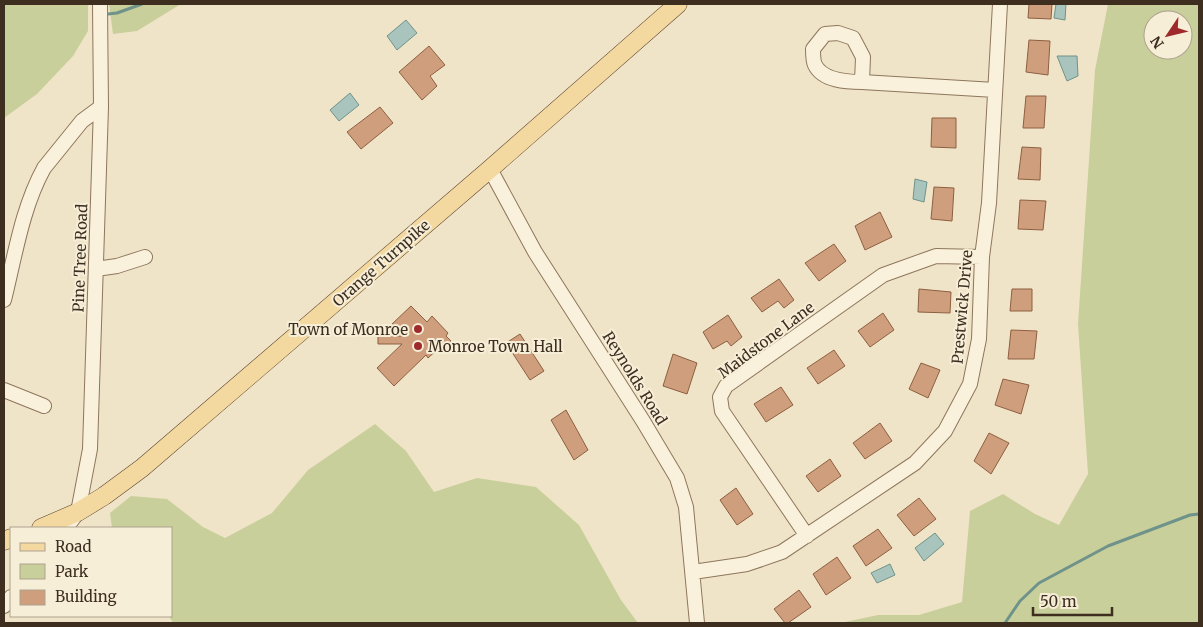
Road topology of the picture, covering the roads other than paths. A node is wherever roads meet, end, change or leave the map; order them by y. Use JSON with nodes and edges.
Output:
{"nodes":[{"id":1,"x":100,"y":4,"type":"edge"},
{"id":2,"x":678,"y":4,"type":"edge"},
{"id":3,"x":1000,"y":4,"type":"edge"},
{"id":4,"x":862,"y":82,"type":"dead end"},
{"id":5,"x":995,"y":90,"type":"junction"},
{"id":6,"x":101,"y":107,"type":"junction"},
{"id":7,"x":490,"y":169,"type":"junction"},
{"id":8,"x":982,"y":257,"type":"junction"},
{"id":9,"x":145,"y":258,"type":"dead end"},
{"id":10,"x":96,"y":269,"type":"junction"},
{"id":11,"x":4,"y":300,"type":"edge"},
{"id":12,"x":4,"y":390,"type":"edge"},
{"id":13,"x":44,"y":406,"type":"dead end"},
{"id":14,"x":78,"y":512,"type":"junction"},
{"id":15,"x":43,"y":527,"type":"edge"},
{"id":16,"x":67,"y":527,"type":"edge"},
{"id":17,"x":807,"y":536,"type":"junction"},
{"id":18,"x":693,"y":572,"type":"junction"},
{"id":19,"x":697,"y":623,"type":"edge"}],
"edges":[{"from":1,"to":6,"type":"street","name":"Pine Tree Road"},
{"from":2,"to":7,"type":"main road","name":"Orange Turnpike"},
{"from":3,"to":5,"type":"street","name":"Prestwick Drive"},
{"from":4,"to":5,"type":"street"},
{"from":5,"to":8,"type":"street","name":"Prestwick Drive"},
{"from":6,"to":10,"type":"street","name":"Pine Tree Road"},
{"from":6,"to":11,"type":"street"},
{"from":7,"to":14,"type":"main road","name":"Orange Turnpike"},
{"from":7,"to":18,"type":"street","name":"Reynolds Road"},
{"from":8,"to":17,"type":"street","name":"Prestwick Drive"},
{"from":8,"to":17,"type":"street","name":"Maidstone Lane"},
{"from":9,"to":10,"type":"street"},
{"from":10,"to":14,"type":"street","name":"Pine Tree Road"},
{"from":12,"to":13,"type":"street"},
{"from":14,"to":15,"type":"main road","name":"Orange Turnpike"},
{"from":14,"to":16,"type":"street"},
{"from":17,"to":18,"type":"street","name":"Prestwick Drive"},
{"from":18,"to":19,"type":"street","name":"Reynolds Road"}]}
